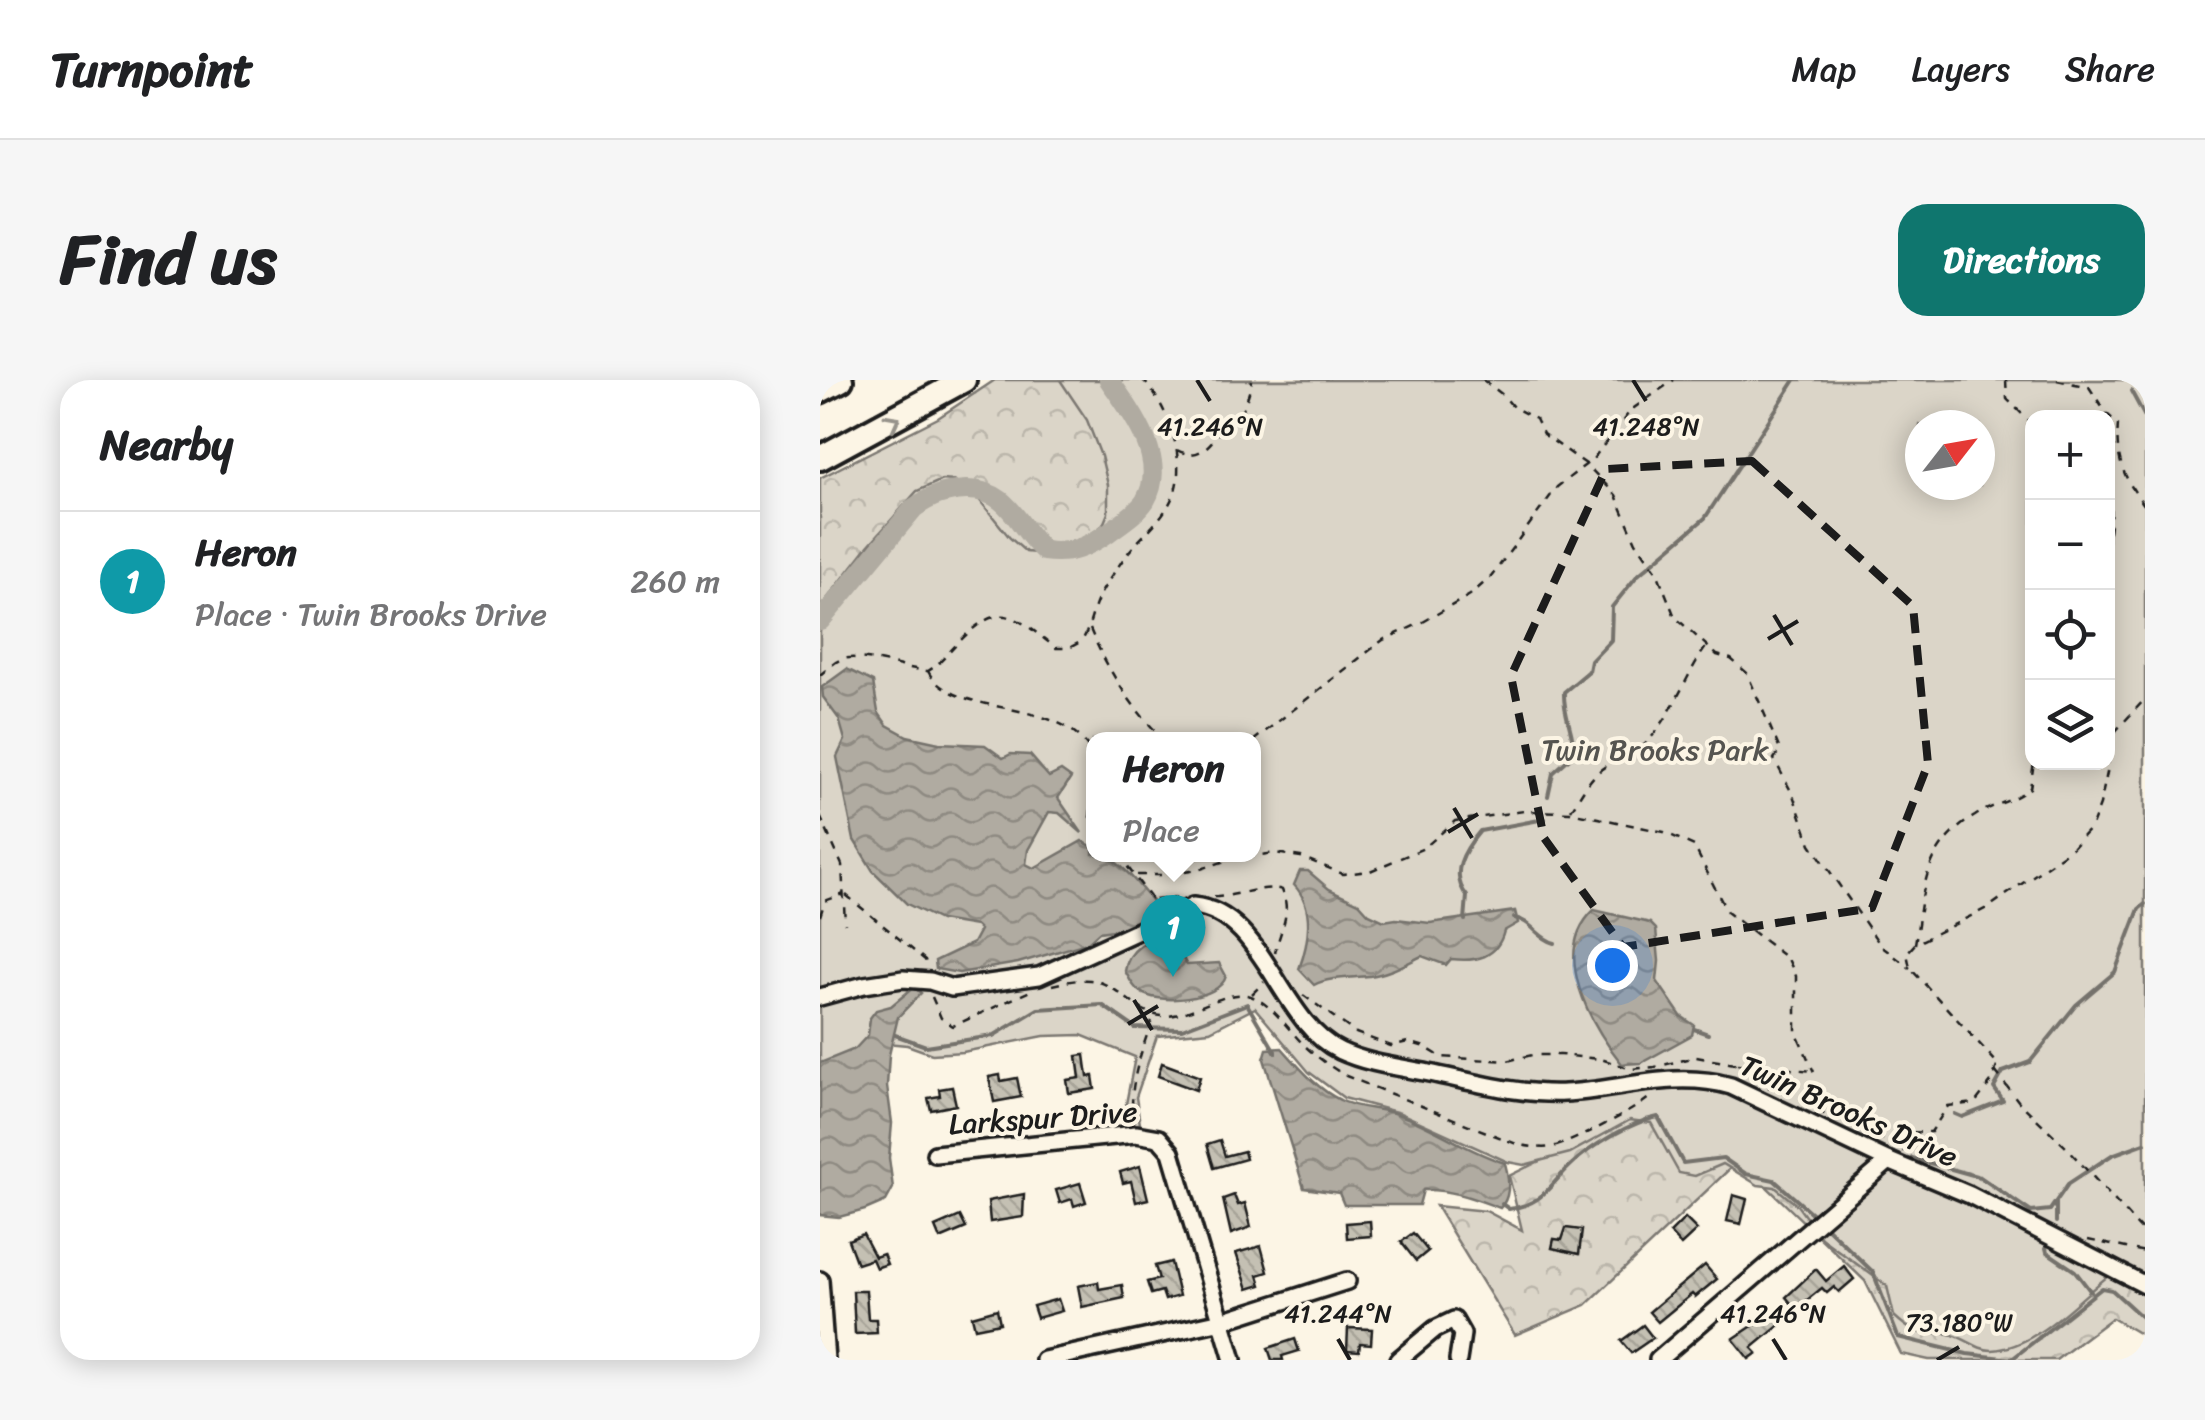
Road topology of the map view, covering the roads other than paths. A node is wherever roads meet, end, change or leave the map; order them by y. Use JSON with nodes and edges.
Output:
{"nodes":[{"id":1,"x":841,"y":380,"type":"edge"},
{"id":2,"x":964,"y":380,"type":"edge"},
{"id":3,"x":820,"y":392,"type":"edge"},
{"id":4,"x":820,"y":458,"type":"edge"},
{"id":5,"x":820,"y":997,"type":"edge"},
{"id":6,"x":935,"y":1154,"type":"dead end"},
{"id":7,"x":1897,"y":1159,"type":"junction"},
{"id":8,"x":820,"y":1280,"type":"edge"},
{"id":9,"x":1347,"y":1282,"type":"dead end"},
{"id":10,"x":2145,"y":1285,"type":"edge"},
{"id":11,"x":1222,"y":1321,"type":"junction"},
{"id":12,"x":826,"y":1360,"type":"edge"},
{"id":13,"x":1044,"y":1360,"type":"edge"},
{"id":14,"x":1233,"y":1360,"type":"edge"},
{"id":15,"x":1398,"y":1360,"type":"edge"},
{"id":16,"x":1458,"y":1360,"type":"edge"},
{"id":17,"x":1658,"y":1360,"type":"edge"}],
"edges":[{"from":1,"to":3,"type":"highway"},
{"from":4,"to":2,"type":"highway","one_way":true},
{"from":5,"to":7,"type":"street","name":"Twin Brooks Drive"},
{"from":6,"to":11,"type":"street","name":"Larkspur Drive"},
{"from":7,"to":10,"type":"street","name":"Twin Brooks Drive"},
{"from":7,"to":17,"type":"street"},
{"from":8,"to":12,"type":"street"},
{"from":9,"to":11,"type":"street"},
{"from":11,"to":13,"type":"street"},
{"from":11,"to":14,"type":"street","name":"Larkspur Drive"},
{"from":15,"to":16,"type":"street"}]}
